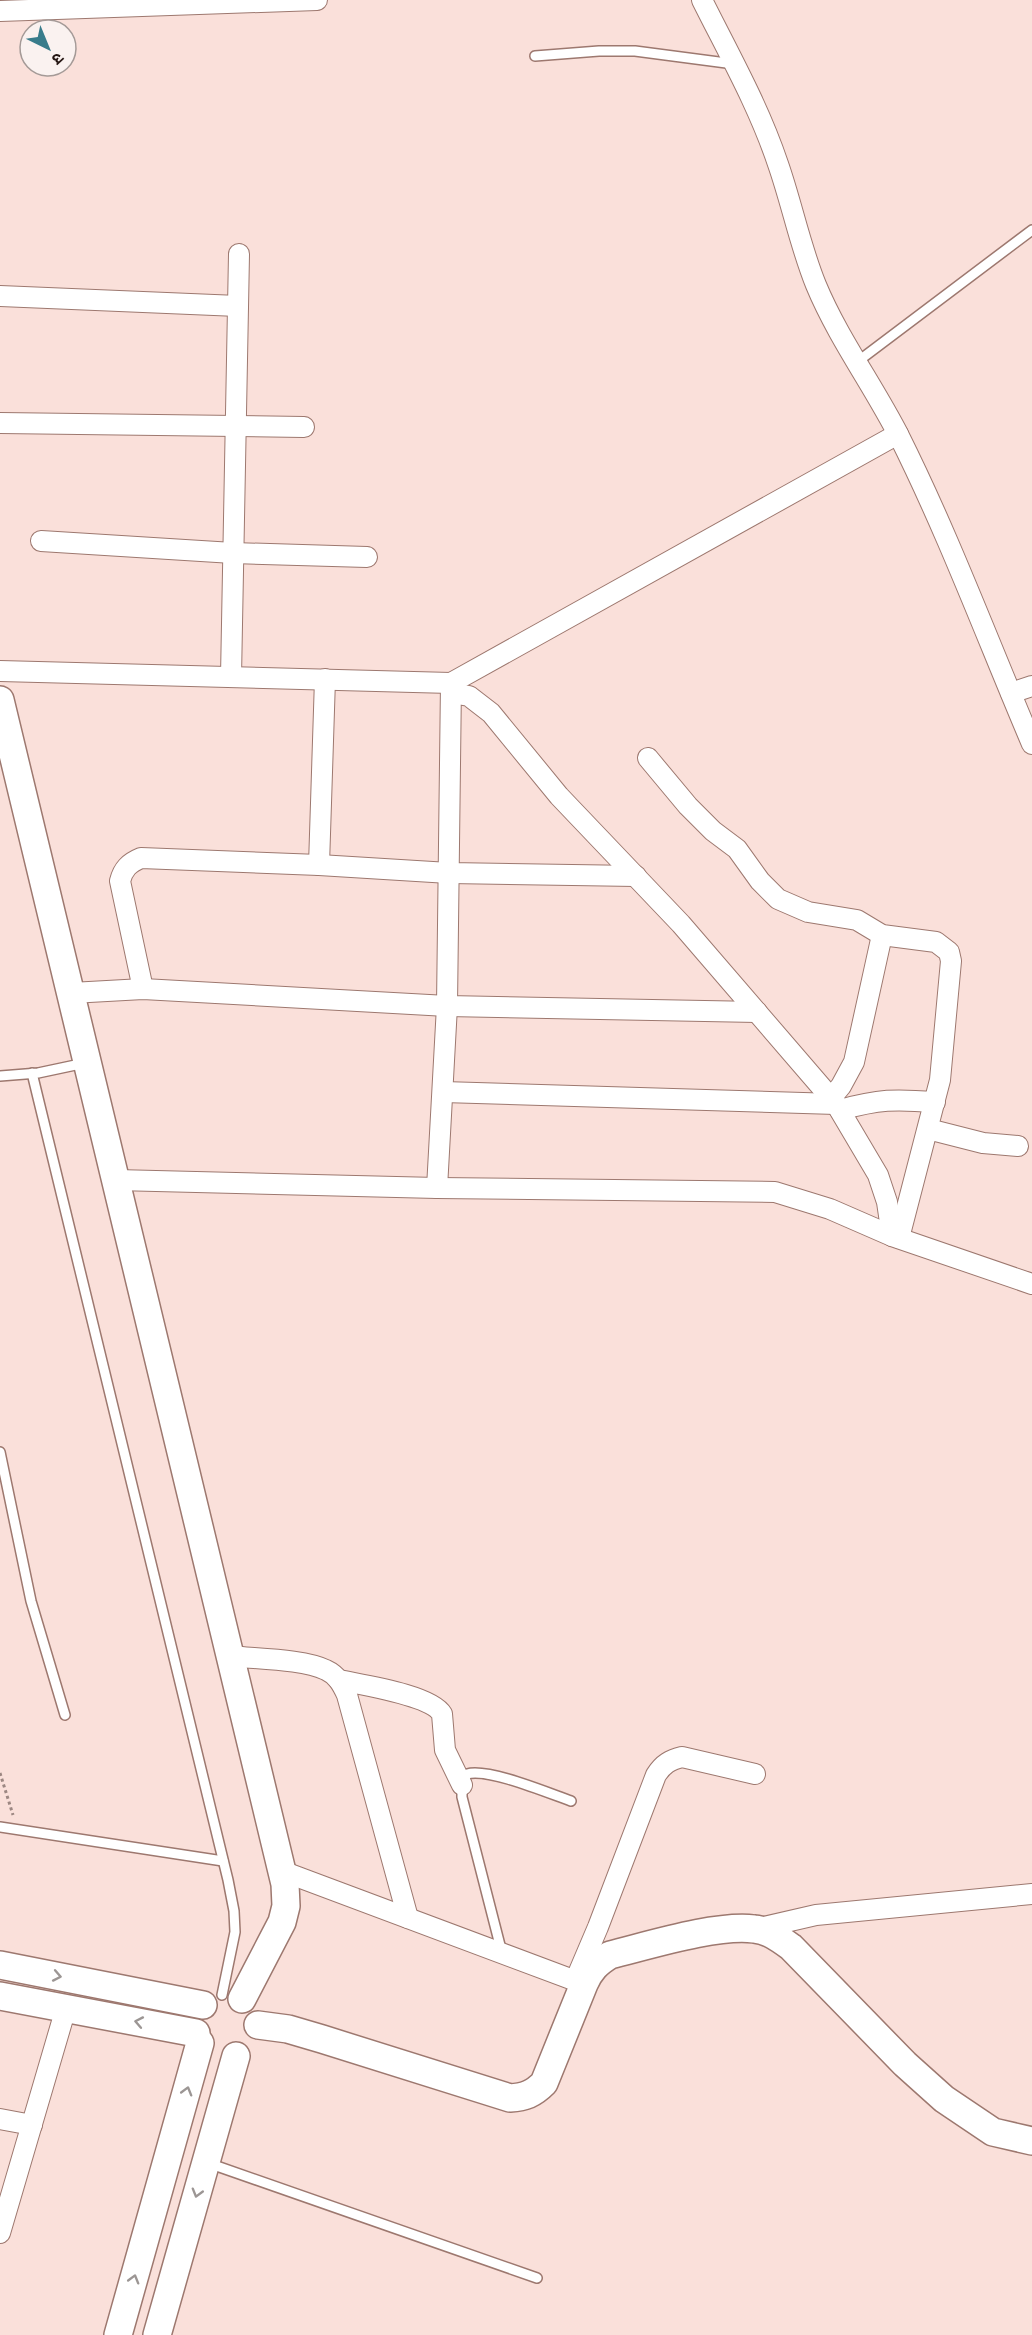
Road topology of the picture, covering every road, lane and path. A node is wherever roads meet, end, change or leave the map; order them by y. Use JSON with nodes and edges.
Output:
{"nodes":[{"id":1,"x":317,"y":0,"type":"edge"},
{"id":2,"x":702,"y":0,"type":"edge"},
{"id":3,"x":274,"y":1,"type":"edge"},
{"id":4,"x":194,"y":3,"type":"edge"},
{"id":5,"x":85,"y":4,"type":"edge"},
{"id":6,"x":0,"y":11,"type":"edge"},
{"id":7,"x":535,"y":56,"type":"dead end"},
{"id":8,"x":734,"y":64,"type":"junction"},
{"id":9,"x":1032,"y":230,"type":"edge"},
{"id":10,"x":239,"y":254,"type":"dead end"},
{"id":11,"x":0,"y":296,"type":"edge"},
{"id":12,"x":238,"y":306,"type":"junction"},
{"id":13,"x":857,"y":362,"type":"junction"},
{"id":14,"x":0,"y":423,"type":"edge"},
{"id":15,"x":236,"y":426,"type":"junction"},
{"id":16,"x":304,"y":427,"type":"dead end"},
{"id":17,"x":898,"y":434,"type":"junction"},
{"id":18,"x":41,"y":541,"type":"dead end"},
{"id":19,"x":233,"y":553,"type":"junction"},
{"id":20,"x":367,"y":557,"type":"dead end"},
{"id":21,"x":0,"y":671,"type":"edge"},
{"id":22,"x":231,"y":677,"type":"junction"},
{"id":23,"x":325,"y":679,"type":"junction"},
{"id":24,"x":1032,"y":686,"type":"edge"},
{"id":25,"x":451,"y":688,"type":"junction"},
{"id":26,"x":1011,"y":693,"type":"junction"},
{"id":27,"x":0,"y":700,"type":"edge"},
{"id":28,"x":1032,"y":744,"type":"edge"},
{"id":29,"x":648,"y":758,"type":"dead end"},
{"id":30,"x":319,"y":865,"type":"junction"},
{"id":31,"x":449,"y":873,"type":"junction"},
{"id":32,"x":636,"y":876,"type":"junction"},
{"id":33,"x":882,"y":935,"type":"junction"},
{"id":34,"x":143,"y":989,"type":"junction"},
{"id":35,"x":71,"y":993,"type":"junction"},
{"id":36,"x":447,"y":1006,"type":"junction"},
{"id":37,"x":757,"y":1012,"type":"junction"},
{"id":38,"x":87,"y":1062,"type":"junction"},
{"id":39,"x":32,"y":1074,"type":"junction"},
{"id":40,"x":0,"y":1076,"type":"edge"},
{"id":41,"x":443,"y":1092,"type":"junction"},
{"id":42,"x":935,"y":1102,"type":"junction"},
{"id":43,"x":836,"y":1104,"type":"junction"},
{"id":44,"x":928,"y":1129,"type":"junction"},
{"id":45,"x":1018,"y":1146,"type":"dead end"},
{"id":46,"x":116,"y":1180,"type":"junction"},
{"id":47,"x":437,"y":1188,"type":"junction"},
{"id":48,"x":895,"y":1237,"type":"junction"},
{"id":49,"x":1032,"y":1284,"type":"edge"},
{"id":50,"x":0,"y":1452,"type":"edge"},
{"id":51,"x":230,"y":1656,"type":"junction"},
{"id":52,"x":339,"y":1680,"type":"junction"},
{"id":53,"x":65,"y":1715,"type":"dead end"},
{"id":54,"x":0,"y":1773,"type":"edge"},
{"id":55,"x":755,"y":1774,"type":"dead end"},
{"id":56,"x":462,"y":1785,"type":"junction"},
{"id":57,"x":571,"y":1801,"type":"dead end"},
{"id":58,"x":0,"y":1827,"type":"edge"},
{"id":59,"x":17,"y":1828,"type":"junction"},
{"id":60,"x":224,"y":1861,"type":"junction"},
{"id":61,"x":282,"y":1870,"type":"junction"},
{"id":62,"x":1032,"y":1894,"type":"edge"},
{"id":63,"x":408,"y":1918,"type":"junction"},
{"id":64,"x":755,"y":1929,"type":"junction"},
{"id":65,"x":502,"y":1953,"type":"junction"},
{"id":66,"x":0,"y":1965,"type":"edge"},
{"id":67,"x":579,"y":1983,"type":"junction"},
{"id":68,"x":0,"y":1996,"type":"edge"},
{"id":69,"x":223,"y":2000,"type":"junction"},
{"id":70,"x":66,"y":2008,"type":"junction"},
{"id":71,"x":258,"y":2025,"type":"junction"},
{"id":72,"x":198,"y":2038,"type":"junction"},
{"id":73,"x":236,"y":2056,"type":"junction"},
{"id":74,"x":0,"y":2119,"type":"edge"},
{"id":75,"x":32,"y":2125,"type":"junction"},
{"id":76,"x":1032,"y":2141,"type":"edge"},
{"id":77,"x":206,"y":2163,"type":"junction"},
{"id":78,"x":0,"y":2232,"type":"edge"},
{"id":79,"x":537,"y":2278,"type":"dead end"},
{"id":80,"x":118,"y":2335,"type":"edge"},
{"id":81,"x":157,"y":2335,"type":"edge"}],
"edges":[{"from":1,"to":3,"type":"street"},
{"from":2,"to":8,"type":"street"},
{"from":3,"to":4,"type":"street"},
{"from":4,"to":5,"type":"street"},
{"from":5,"to":6,"type":"street"},
{"from":7,"to":8,"type":"lane"},
{"from":8,"to":13,"type":"street"},
{"from":9,"to":13,"type":"lane"},
{"from":10,"to":12,"type":"street"},
{"from":11,"to":12,"type":"street"},
{"from":12,"to":15,"type":"street"},
{"from":13,"to":17,"type":"street"},
{"from":14,"to":15,"type":"street"},
{"from":15,"to":16,"type":"street"},
{"from":15,"to":19,"type":"street"},
{"from":17,"to":25,"type":"street"},
{"from":17,"to":26,"type":"street"},
{"from":18,"to":19,"type":"street"},
{"from":19,"to":20,"type":"street"},
{"from":19,"to":22,"type":"street"},
{"from":21,"to":22,"type":"street"},
{"from":22,"to":23,"type":"street"},
{"from":23,"to":25,"type":"street"},
{"from":23,"to":30,"type":"street"},
{"from":24,"to":26,"type":"street"},
{"from":25,"to":31,"type":"street"},
{"from":25,"to":32,"type":"street"},
{"from":26,"to":28,"type":"street"},
{"from":27,"to":35,"type":"street"},
{"from":29,"to":33,"type":"street"},
{"from":30,"to":31,"type":"street"},
{"from":30,"to":34,"type":"street"},
{"from":31,"to":32,"type":"street"},
{"from":31,"to":36,"type":"street"},
{"from":32,"to":37,"type":"street"},
{"from":33,"to":42,"type":"street"},
{"from":33,"to":43,"type":"street"},
{"from":34,"to":35,"type":"street"},
{"from":34,"to":36,"type":"street"},
{"from":35,"to":38,"type":"street"},
{"from":36,"to":37,"type":"street"},
{"from":36,"to":41,"type":"street"},
{"from":37,"to":43,"type":"street"},
{"from":38,"to":39,"type":"lane"},
{"from":38,"to":46,"type":"street"},
{"from":39,"to":40,"type":"lane"},
{"from":39,"to":60,"type":"lane"},
{"from":41,"to":43,"type":"street"},
{"from":41,"to":47,"type":"street"},
{"from":42,"to":43,"type":"street"},
{"from":42,"to":44,"type":"street"},
{"from":43,"to":48,"type":"street"},
{"from":44,"to":45,"type":"street"},
{"from":44,"to":48,"type":"street"},
{"from":46,"to":47,"type":"street"},
{"from":46,"to":51,"type":"street"},
{"from":47,"to":48,"type":"street"},
{"from":48,"to":49,"type":"street"},
{"from":50,"to":53,"type":"lane"},
{"from":51,"to":52,"type":"street"},
{"from":51,"to":61,"type":"street"},
{"from":52,"to":56,"type":"street"},
{"from":52,"to":63,"type":"street"},
{"from":54,"to":59,"type":"path"},
{"from":55,"to":67,"type":"street"},
{"from":56,"to":57,"type":"lane"},
{"from":56,"to":65,"type":"lane"},
{"from":58,"to":59,"type":"lane"},
{"from":59,"to":60,"type":"lane"},
{"from":60,"to":69,"type":"lane"},
{"from":61,"to":63,"type":"street"},
{"from":61,"to":69,"type":"street"},
{"from":62,"to":64,"type":"street"},
{"from":63,"to":65,"type":"street"},
{"from":64,"to":67,"type":"street"},
{"from":64,"to":76,"type":"street"},
{"from":65,"to":67,"type":"street"},
{"from":66,"to":69,"type":"street","one_way":true},
{"from":67,"to":71,"type":"street"},
{"from":68,"to":70,"type":"street"},
{"from":69,"to":71,"type":"street"},
{"from":69,"to":72,"type":"street"},
{"from":72,"to":70,"type":"street","one_way":true},
{"from":70,"to":75,"type":"street"},
{"from":71,"to":73,"type":"street"},
{"from":72,"to":73,"type":"street"},
{"from":80,"to":72,"type":"street","one_way":true},
{"from":73,"to":77,"type":"street"},
{"from":74,"to":75,"type":"street"},
{"from":75,"to":78,"type":"street"},
{"from":77,"to":79,"type":"lane"},
{"from":77,"to":81,"type":"street","one_way":true}]}
